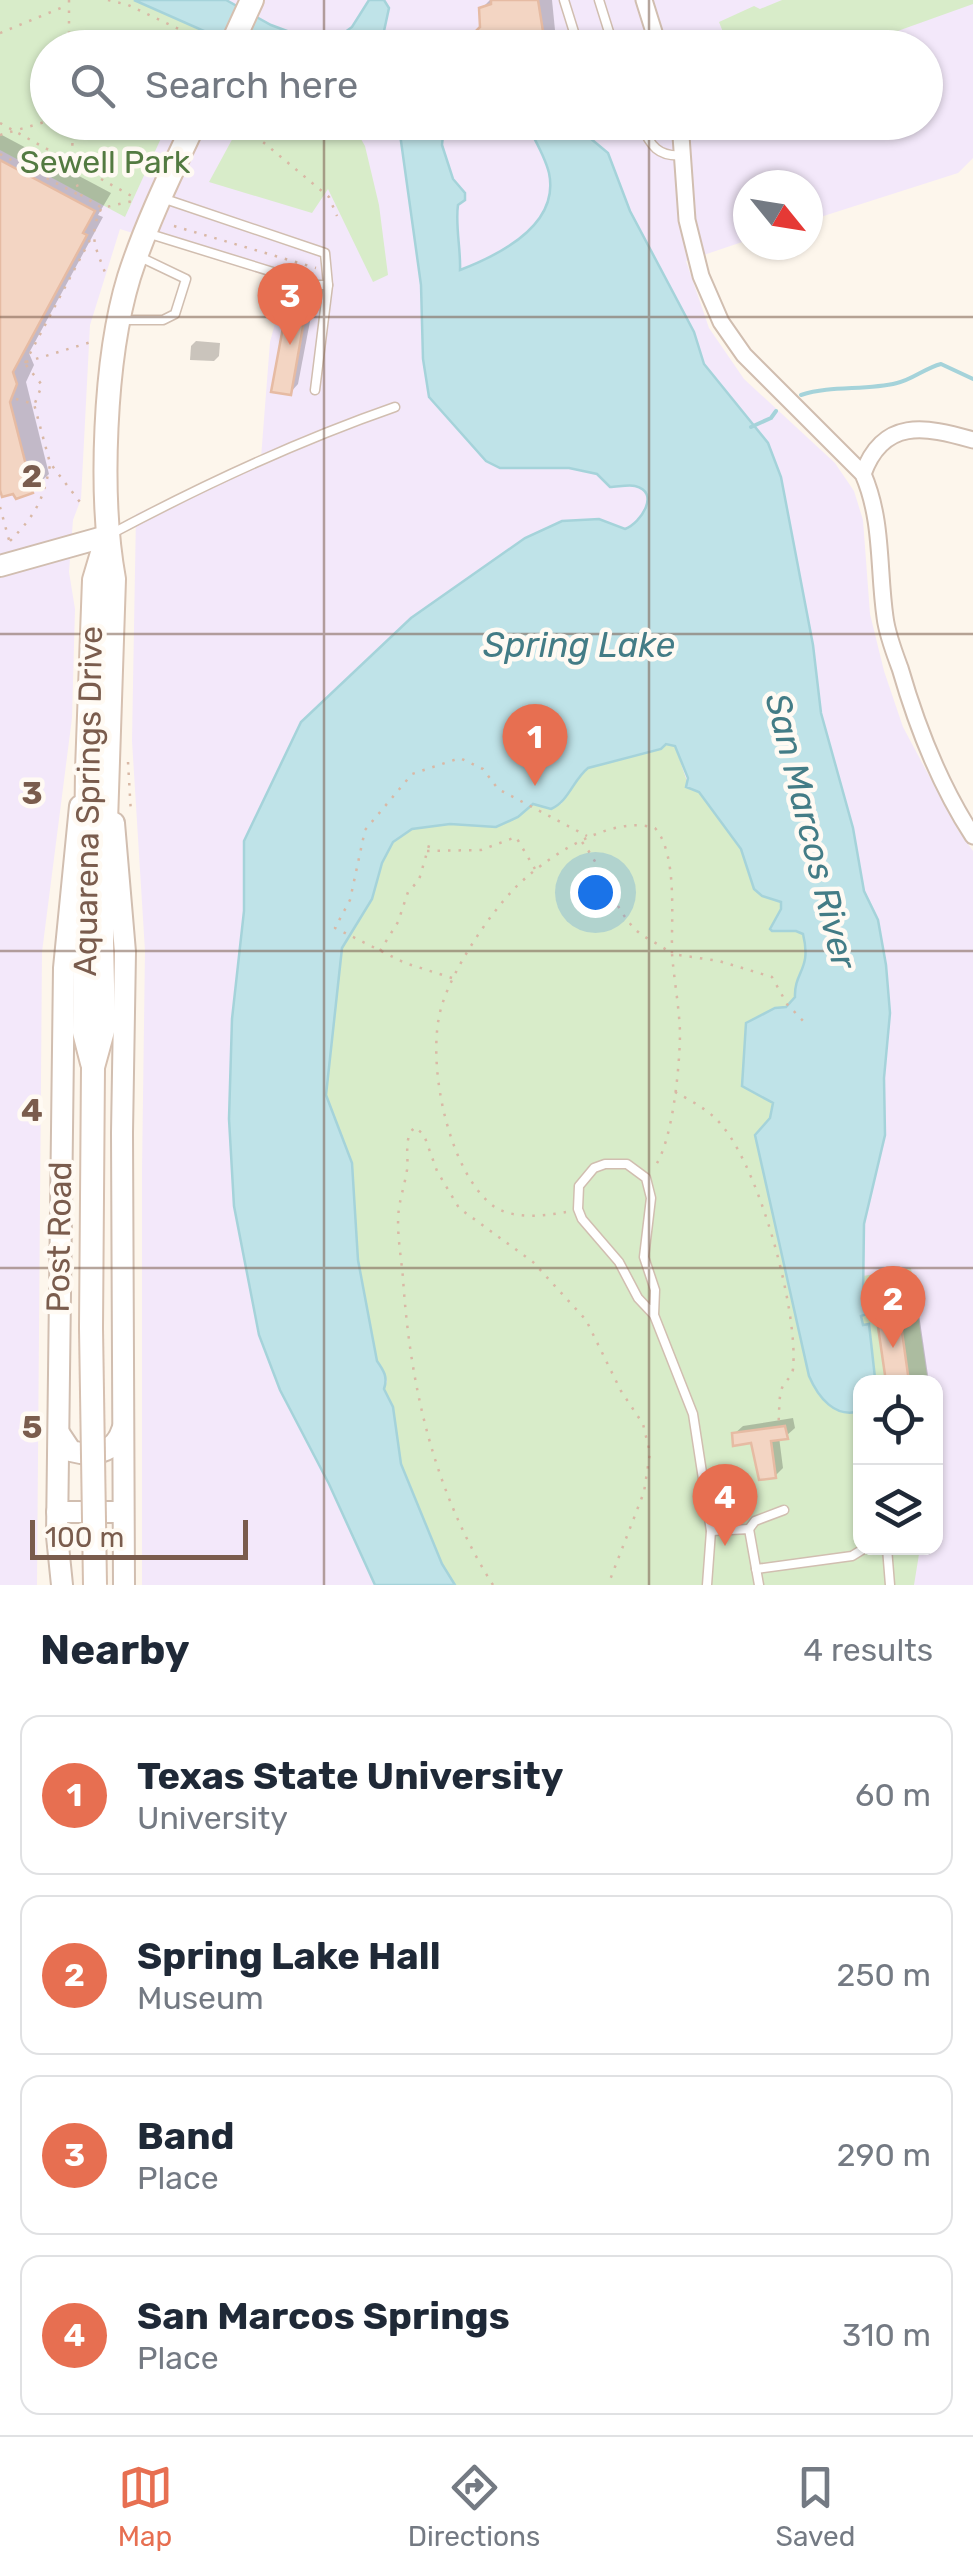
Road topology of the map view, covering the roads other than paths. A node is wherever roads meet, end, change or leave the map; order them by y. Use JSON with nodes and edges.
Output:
{"nodes":[{"id":1,"x":252,"y":0,"type":"edge"},
{"id":2,"x":564,"y":0,"type":"edge"},
{"id":3,"x":600,"y":0,"type":"edge"},
{"id":4,"x":644,"y":0,"type":"edge"},
{"id":5,"x":238,"y":30,"type":"edge"},
{"id":6,"x":573,"y":30,"type":"edge"},
{"id":7,"x":609,"y":30,"type":"edge"},
{"id":8,"x":653,"y":30,"type":"edge"},
{"id":9,"x":186,"y":140,"type":"edge"},
{"id":10,"x":650,"y":140,"type":"edge"},
{"id":11,"x":683,"y":140,"type":"edge"},
{"id":12,"x":685,"y":155,"type":"junction"},
{"id":13,"x":161,"y":197,"type":"junction"},
{"id":14,"x":145,"y":232,"type":"junction"},
{"id":15,"x":136,"y":256,"type":"junction"},
{"id":16,"x":328,"y":285,"type":"junction"},
{"id":17,"x":118,"y":320,"type":"junction"},
{"id":18,"x":314,"y":390,"type":"dead end"},
{"id":19,"x":394,"y":406,"type":"dead end"},
{"id":20,"x":973,"y":440,"type":"edge"},
{"id":21,"x":864,"y":474,"type":"junction"},
{"id":22,"x":106,"y":536,"type":"junction"},
{"id":23,"x":0,"y":566,"type":"edge"},
{"id":24,"x":98,"y":772,"type":"junction"},
{"id":25,"x":973,"y":836,"type":"edge"},
{"id":26,"x":654,"y":1315,"type":"junction"},
{"id":27,"x":122,"y":1428,"type":"junction"},
{"id":28,"x":59,"y":1432,"type":"junction"},
{"id":29,"x":784,"y":1510,"type":"dead end"},
{"id":30,"x":57,"y":1512,"type":"junction"},
{"id":31,"x":123,"y":1512,"type":"junction"},
{"id":32,"x":750,"y":1529,"type":"junction"},
{"id":33,"x":711,"y":1531,"type":"junction"},
{"id":34,"x":854,"y":1555,"type":"edge"},
{"id":35,"x":887,"y":1555,"type":"edge"},
{"id":36,"x":756,"y":1569,"type":"junction"},
{"id":37,"x":62,"y":1585,"type":"edge"},
{"id":38,"x":95,"y":1585,"type":"edge"},
{"id":39,"x":124,"y":1585,"type":"edge"},
{"id":40,"x":708,"y":1585,"type":"edge"},
{"id":41,"x":758,"y":1585,"type":"edge"},
{"id":42,"x":890,"y":1585,"type":"edge"}],
"edges":[{"from":1,"to":5,"type":"main road"},
{"from":2,"to":6,"type":"lane"},
{"from":3,"to":7,"type":"lane"},
{"from":4,"to":8,"type":"street"},
{"from":9,"to":13,"type":"main road","name":"Aquarena Springs Drive"},
{"from":10,"to":12,"type":"lane"},
{"from":11,"to":12,"type":"street"},
{"from":12,"to":21,"type":"street"},
{"from":13,"to":14,"type":"main road","name":"Aquarena Springs Drive"},
{"from":13,"to":16,"type":"lane"},
{"from":14,"to":15,"type":"main road","name":"Aquarena Springs Drive"},
{"from":14,"to":16,"type":"lane"},
{"from":15,"to":17,"type":"main road","name":"Aquarena Springs Drive"},
{"from":15,"to":17,"type":"lane"},
{"from":16,"to":18,"type":"lane"},
{"from":17,"to":22,"type":"main road","name":"Aquarena Springs Drive"},
{"from":19,"to":22,"type":"lane"},
{"from":20,"to":21,"type":"street"},
{"from":21,"to":25,"type":"street"},
{"from":22,"to":23,"type":"street"},
{"from":22,"to":24,"type":"main road","name":"Aquarena Springs Drive"},
{"from":24,"to":27,"type":"street","name":"Post Road"},
{"from":24,"to":28,"type":"street","name":"Post Road"},
{"from":24,"to":38,"type":"main road","name":"Aquarena Springs Drive","bridge":true},
{"from":26,"to":26,"type":"lane"},
{"from":26,"to":33,"type":"lane"},
{"from":27,"to":28,"type":"street"},
{"from":27,"to":31,"type":"street","name":"Post Road"},
{"from":28,"to":30,"type":"street","name":"Post Road"},
{"from":29,"to":32,"type":"lane"},
{"from":30,"to":31,"type":"street"},
{"from":30,"to":37,"type":"street","name":"Post Road"},
{"from":31,"to":39,"type":"street","name":"Post Road"},
{"from":32,"to":33,"type":"lane"},
{"from":32,"to":36,"type":"lane"},
{"from":33,"to":40,"type":"lane"},
{"from":34,"to":36,"type":"lane"},
{"from":35,"to":42,"type":"lane"},
{"from":36,"to":41,"type":"lane"}]}
